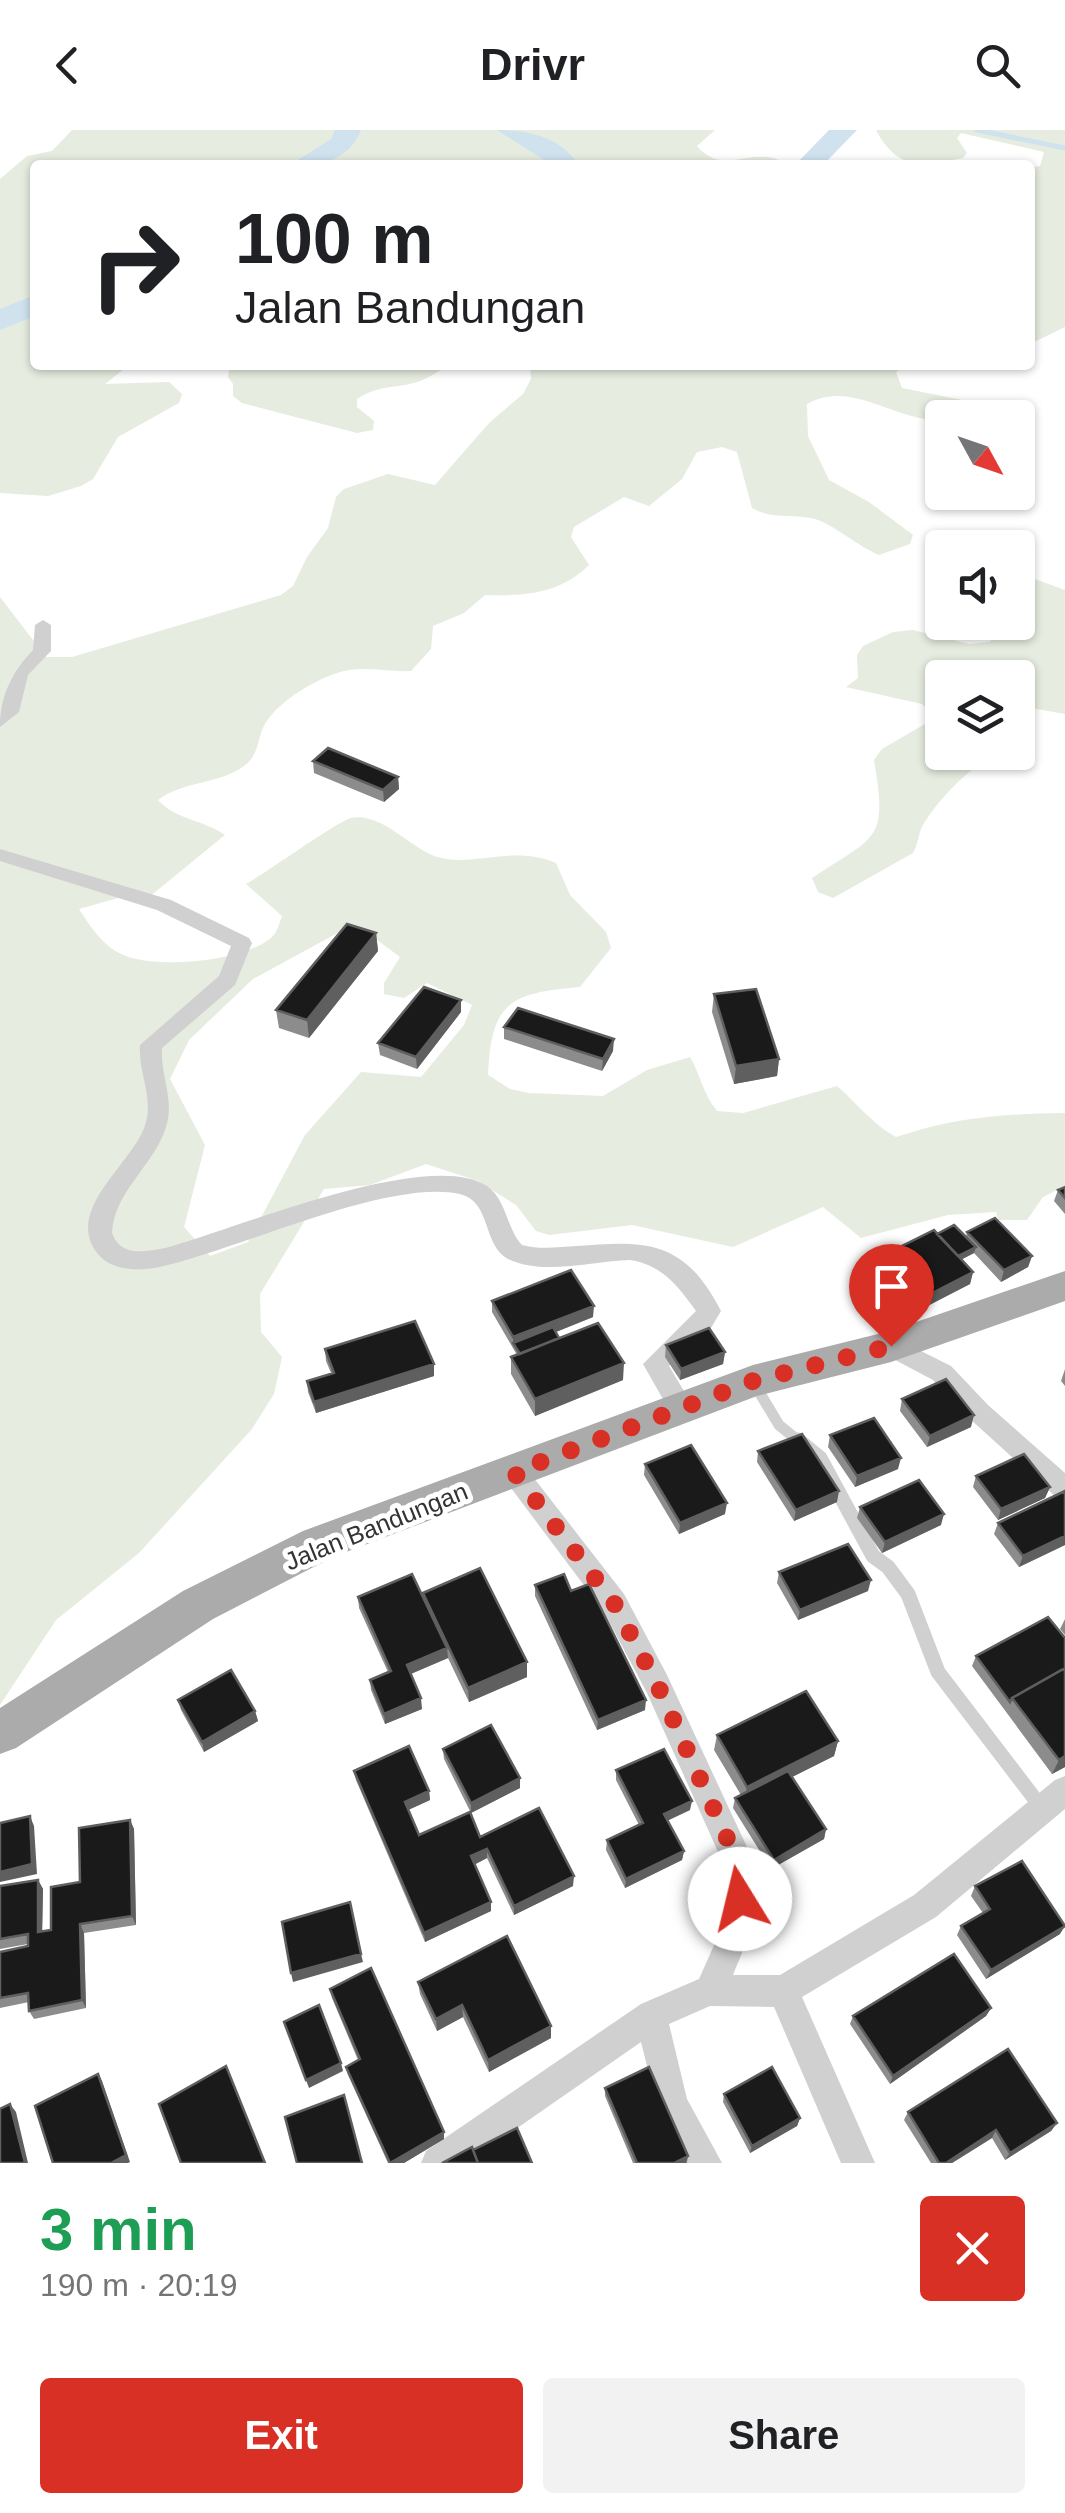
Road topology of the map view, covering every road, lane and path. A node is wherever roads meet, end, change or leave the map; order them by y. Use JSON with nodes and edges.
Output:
{"nodes":[{"id":1,"x":44,"y":625,"type":"dead end"},
{"id":2,"x":0,"y":722,"type":"edge"},
{"id":3,"x":0,"y":855,"type":"edge"},
{"id":4,"x":1065,"y":1286,"type":"edge"},
{"id":5,"x":891,"y":1346,"type":"junction"},
{"id":6,"x":753,"y":1381,"type":"junction"},
{"id":7,"x":681,"y":1408,"type":"junction"},
{"id":8,"x":514,"y":1472,"type":"junction"},
{"id":9,"x":1063,"y":1484,"type":"edge"},
{"id":10,"x":0,"y":1734,"type":"edge"},
{"id":11,"x":1053,"y":1798,"type":"edge"},
{"id":12,"x":710,"y":1990,"type":"junction"},
{"id":13,"x":782,"y":1991,"type":"junction"},
{"id":14,"x":652,"y":2015,"type":"junction"},
{"id":15,"x":438,"y":2163,"type":"edge"},
{"id":16,"x":704,"y":2163,"type":"edge"},
{"id":17,"x":858,"y":2163,"type":"edge"}],
"edges":[{"from":1,"to":2,"type":"street"},
{"from":3,"to":7,"type":"street"},
{"from":4,"to":5,"type":"main road","name":"Jalan Bandungan"},
{"from":5,"to":6,"type":"main road","name":"Jalan Bandungan"},
{"from":5,"to":9,"type":"street"},
{"from":6,"to":7,"type":"main road","name":"Jalan Bandungan"},
{"from":6,"to":11,"type":"lane"},
{"from":7,"to":8,"type":"main road","name":"Jalan Bandungan"},
{"from":8,"to":10,"type":"main road","name":"Jalan Bandungan"},
{"from":8,"to":12,"type":"street"},
{"from":11,"to":13,"type":"street"},
{"from":12,"to":13,"type":"street"},
{"from":12,"to":14,"type":"street"},
{"from":13,"to":17,"type":"street"},
{"from":14,"to":15,"type":"street"},
{"from":14,"to":16,"type":"street"}]}
